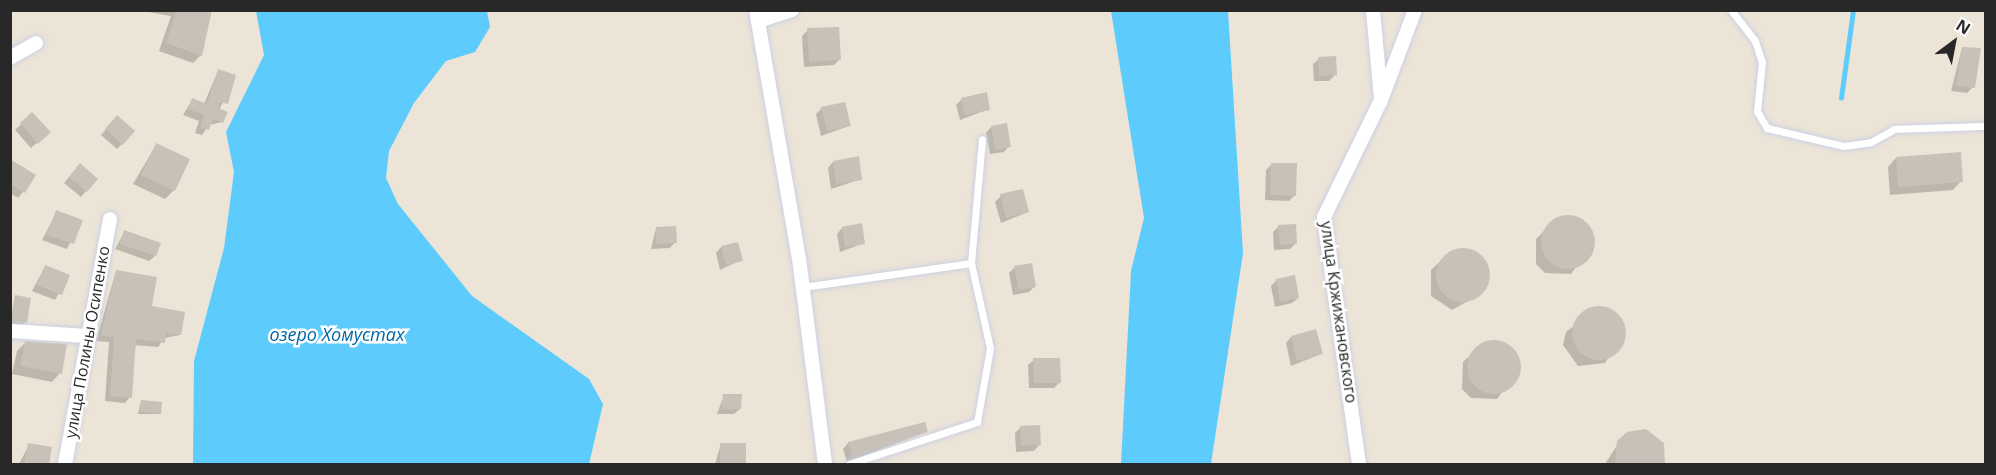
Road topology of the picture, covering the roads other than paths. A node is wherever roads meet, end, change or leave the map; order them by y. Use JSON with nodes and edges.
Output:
{"nodes":[{"id":1,"x":792,"y":10,"type":"edge"},
{"id":2,"x":1373,"y":10,"type":"edge"},
{"id":3,"x":1415,"y":10,"type":"edge"},
{"id":4,"x":1731,"y":10,"type":"edge"},
{"id":5,"x":757,"y":16,"type":"edge"},
{"id":6,"x":36,"y":43,"type":"dead end"},
{"id":7,"x":10,"y":58,"type":"edge"},
{"id":8,"x":1381,"y":100,"type":"junction"},
{"id":9,"x":1986,"y":126,"type":"edge"},
{"id":10,"x":982,"y":139,"type":"dead end"},
{"id":11,"x":110,"y":219,"type":"dead end"},
{"id":12,"x":971,"y":263,"type":"junction"},
{"id":13,"x":803,"y":287,"type":"junction"},
{"id":14,"x":10,"y":331,"type":"edge"},
{"id":15,"x":87,"y":336,"type":"junction"},
{"id":16,"x":65,"y":465,"type":"edge"},
{"id":17,"x":825,"y":465,"type":"edge"},
{"id":18,"x":849,"y":465,"type":"edge"},
{"id":19,"x":1359,"y":465,"type":"edge"}],
"edges":[{"from":1,"to":5,"type":"street"},
{"from":2,"to":8,"type":"street"},
{"from":3,"to":8,"type":"street","name":"улица Кржижановского"},
{"from":4,"to":9,"type":"lane"},
{"from":5,"to":13,"type":"street"},
{"from":6,"to":7,"type":"street"},
{"from":8,"to":19,"type":"street","name":"улица Кржижановского"},
{"from":10,"to":12,"type":"lane"},
{"from":11,"to":15,"type":"street","name":"улица Полины Осипенко"},
{"from":12,"to":13,"type":"lane"},
{"from":12,"to":18,"type":"lane"},
{"from":13,"to":17,"type":"street"},
{"from":14,"to":15,"type":"street"},
{"from":15,"to":16,"type":"street","name":"улица Полины Осипенко"}]}
